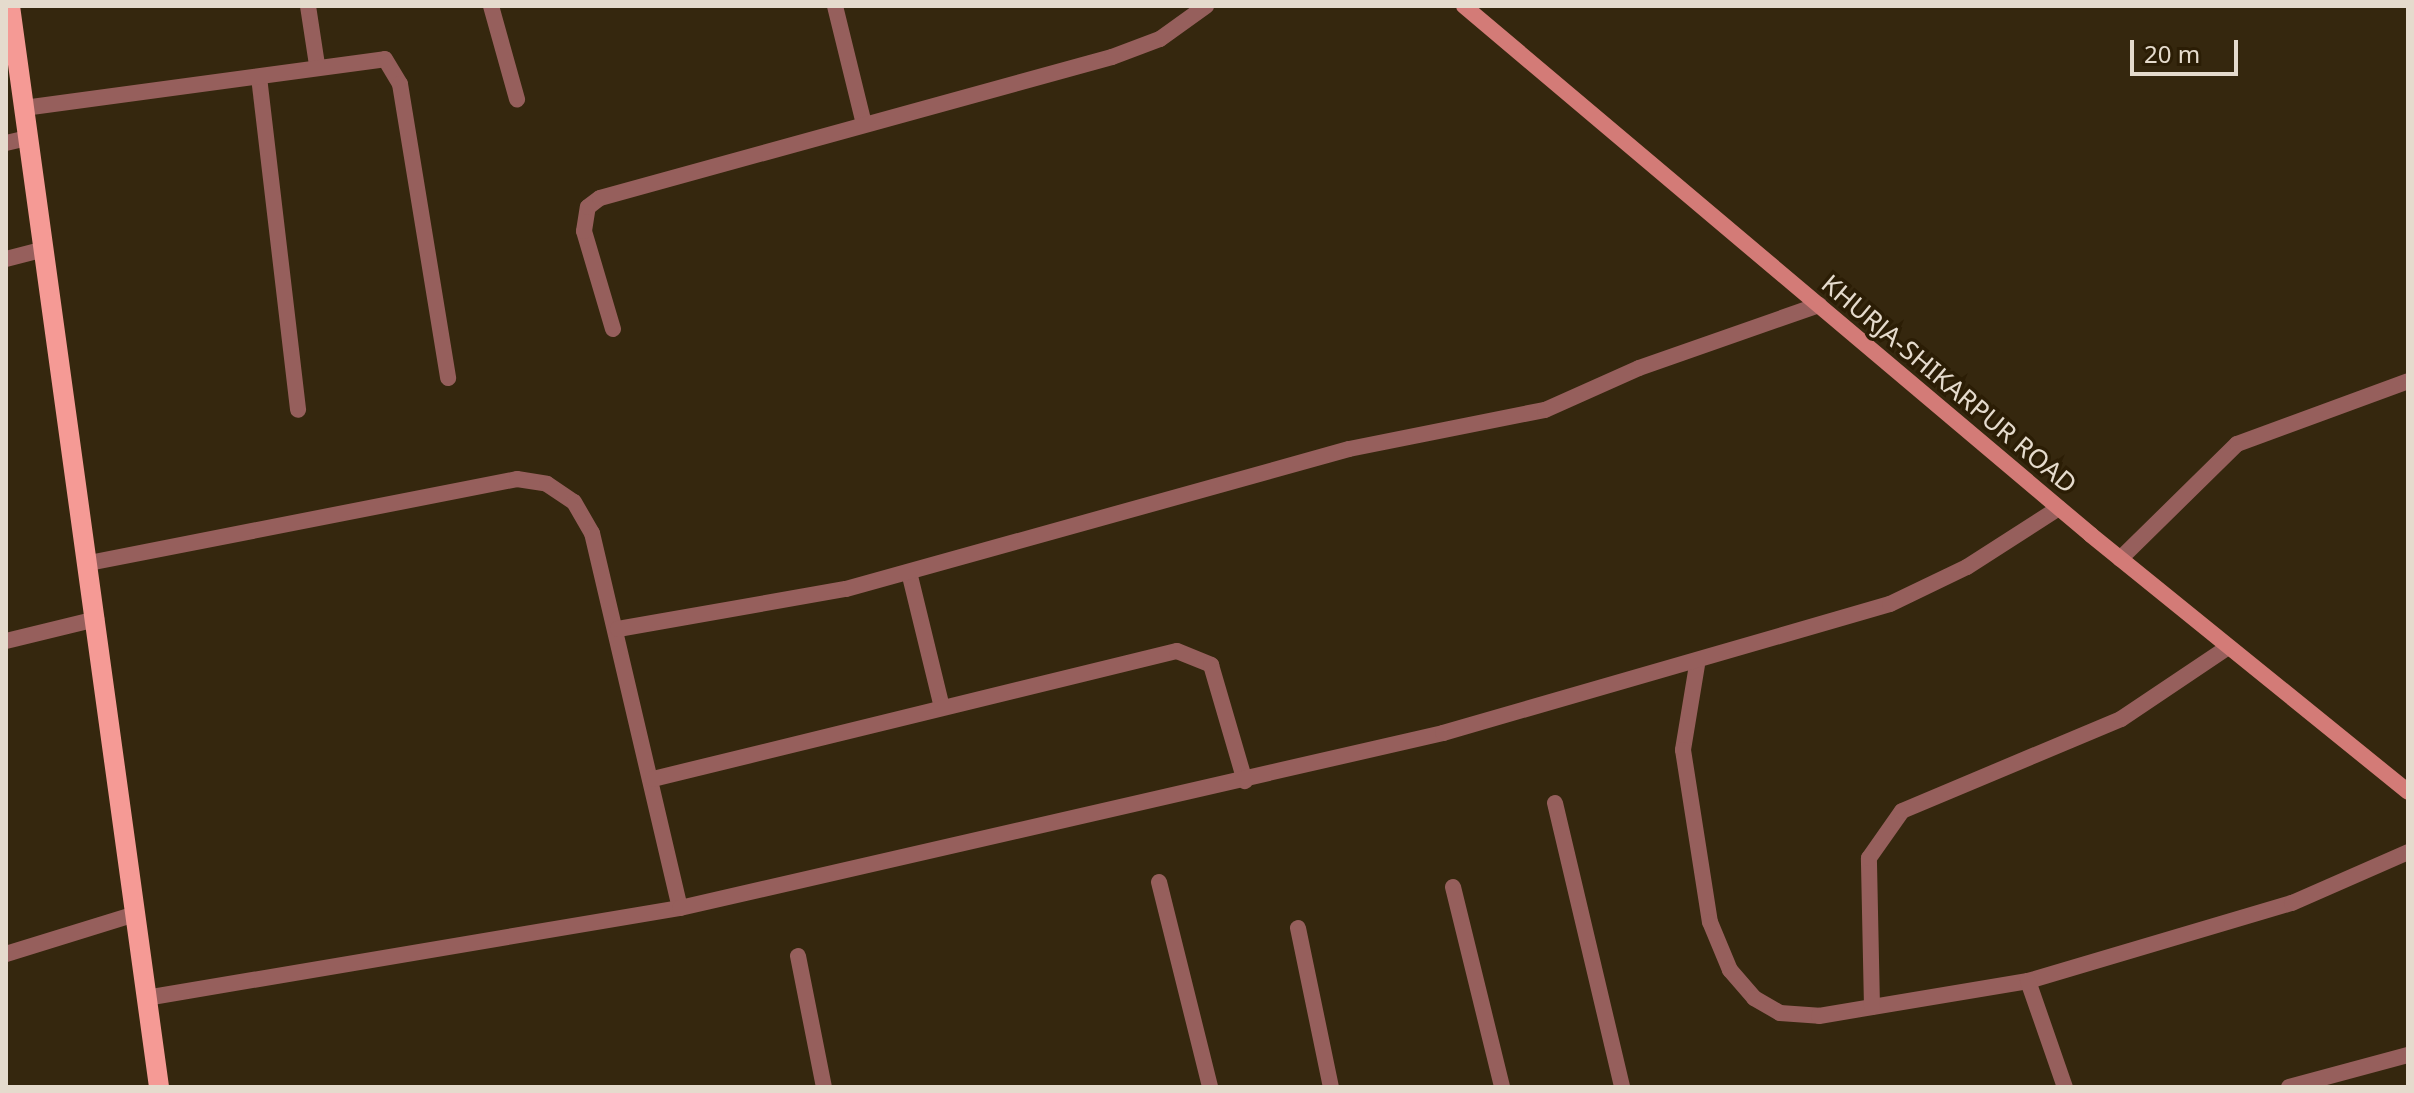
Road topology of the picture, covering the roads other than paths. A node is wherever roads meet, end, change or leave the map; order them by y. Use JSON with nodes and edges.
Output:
{"nodes":[{"id":1,"x":10,"y":6,"type":"edge"},
{"id":2,"x":308,"y":6,"type":"edge"},
{"id":3,"x":491,"y":6,"type":"edge"},
{"id":4,"x":835,"y":6,"type":"edge"},
{"id":5,"x":1206,"y":6,"type":"edge"},
{"id":6,"x":1464,"y":6,"type":"edge"},
{"id":7,"x":317,"y":65,"type":"junction"},
{"id":8,"x":259,"y":77,"type":"junction"},
{"id":9,"x":517,"y":99,"type":"dead end"},
{"id":10,"x":24,"y":108,"type":"junction"},
{"id":11,"x":864,"y":124,"type":"junction"},
{"id":12,"x":28,"y":138,"type":"junction"},
{"id":13,"x":6,"y":143,"type":"edge"},
{"id":14,"x":45,"y":249,"type":"junction"},
{"id":15,"x":6,"y":259,"type":"edge"},
{"id":16,"x":1819,"y":305,"type":"junction"},
{"id":17,"x":613,"y":329,"type":"dead end"},
{"id":18,"x":448,"y":378,"type":"dead end"},
{"id":19,"x":2408,"y":381,"type":"edge"},
{"id":20,"x":298,"y":410,"type":"dead end"},
{"id":21,"x":2059,"y":508,"type":"junction"},
{"id":22,"x":2120,"y":559,"type":"junction"},
{"id":23,"x":89,"y":563,"type":"junction"},
{"id":24,"x":909,"y":572,"type":"junction"},
{"id":25,"x":96,"y":619,"type":"junction"},
{"id":26,"x":618,"y":629,"type":"junction"},
{"id":27,"x":6,"y":641,"type":"edge"},
{"id":28,"x":2228,"y":647,"type":"junction"},
{"id":29,"x":1697,"y":665,"type":"junction"},
{"id":30,"x":942,"y":707,"type":"junction"},
{"id":31,"x":653,"y":779,"type":"junction"},
{"id":32,"x":1245,"y":781,"type":"junction"},
{"id":33,"x":2408,"y":792,"type":"edge"},
{"id":34,"x":1555,"y":803,"type":"dead end"},
{"id":35,"x":2408,"y":852,"type":"edge"},
{"id":36,"x":1159,"y":882,"type":"dead end"},
{"id":37,"x":1453,"y":887,"type":"dead end"},
{"id":38,"x":680,"y":908,"type":"junction"},
{"id":39,"x":135,"y":914,"type":"junction"},
{"id":40,"x":1298,"y":928,"type":"dead end"},
{"id":41,"x":6,"y":954,"type":"edge"},
{"id":42,"x":798,"y":956,"type":"dead end"},
{"id":43,"x":2028,"y":981,"type":"junction"},
{"id":44,"x":146,"y":998,"type":"junction"},
{"id":45,"x":1872,"y":1007,"type":"junction"},
{"id":46,"x":2408,"y":1055,"type":"edge"},
{"id":47,"x":159,"y":1087,"type":"edge"},
{"id":48,"x":824,"y":1087,"type":"edge"},
{"id":49,"x":1210,"y":1087,"type":"edge"},
{"id":50,"x":1331,"y":1087,"type":"edge"},
{"id":51,"x":1502,"y":1087,"type":"edge"},
{"id":52,"x":1622,"y":1087,"type":"edge"},
{"id":53,"x":2065,"y":1087,"type":"edge"},
{"id":54,"x":2289,"y":1087,"type":"edge"}],
"edges":[{"from":1,"to":10,"type":"main road"},
{"from":2,"to":7,"type":"street"},
{"from":3,"to":9,"type":"street"},
{"from":4,"to":11,"type":"street"},
{"from":5,"to":11,"type":"street"},
{"from":6,"to":16,"type":"street","name":"KHURJA-SHIKARPUR ROAD"},
{"from":7,"to":8,"type":"street"},
{"from":7,"to":18,"type":"street"},
{"from":8,"to":10,"type":"street"},
{"from":8,"to":20,"type":"street"},
{"from":10,"to":12,"type":"main road"},
{"from":11,"to":17,"type":"street"},
{"from":12,"to":13,"type":"street"},
{"from":12,"to":14,"type":"main road"},
{"from":14,"to":15,"type":"street"},
{"from":14,"to":23,"type":"main road"},
{"from":16,"to":21,"type":"street","name":"KHURJA-SHIKARPUR ROAD"},
{"from":16,"to":24,"type":"street"},
{"from":19,"to":22,"type":"street"},
{"from":21,"to":22,"type":"street","name":"KHURJA-SHIKARPUR ROAD"},
{"from":21,"to":29,"type":"street"},
{"from":22,"to":28,"type":"street","name":"KHURJA-SHIKARPUR ROAD"},
{"from":23,"to":25,"type":"main road"},
{"from":23,"to":26,"type":"street"},
{"from":24,"to":26,"type":"street"},
{"from":24,"to":30,"type":"street"},
{"from":25,"to":27,"type":"street"},
{"from":25,"to":39,"type":"main road"},
{"from":26,"to":31,"type":"street"},
{"from":28,"to":33,"type":"street","name":"KHURJA-SHIKARPUR ROAD"},
{"from":28,"to":45,"type":"street"},
{"from":29,"to":32,"type":"street"},
{"from":29,"to":45,"type":"street"},
{"from":30,"to":31,"type":"street"},
{"from":30,"to":32,"type":"street"},
{"from":31,"to":38,"type":"street"},
{"from":32,"to":38,"type":"street"},
{"from":34,"to":52,"type":"street"},
{"from":35,"to":43,"type":"street"},
{"from":36,"to":49,"type":"street"},
{"from":37,"to":51,"type":"street"},
{"from":38,"to":44,"type":"street"},
{"from":39,"to":41,"type":"street"},
{"from":39,"to":44,"type":"main road"},
{"from":40,"to":50,"type":"street"},
{"from":42,"to":48,"type":"street"},
{"from":43,"to":45,"type":"street"},
{"from":43,"to":53,"type":"street"},
{"from":44,"to":47,"type":"main road"},
{"from":46,"to":54,"type":"street"}]}
